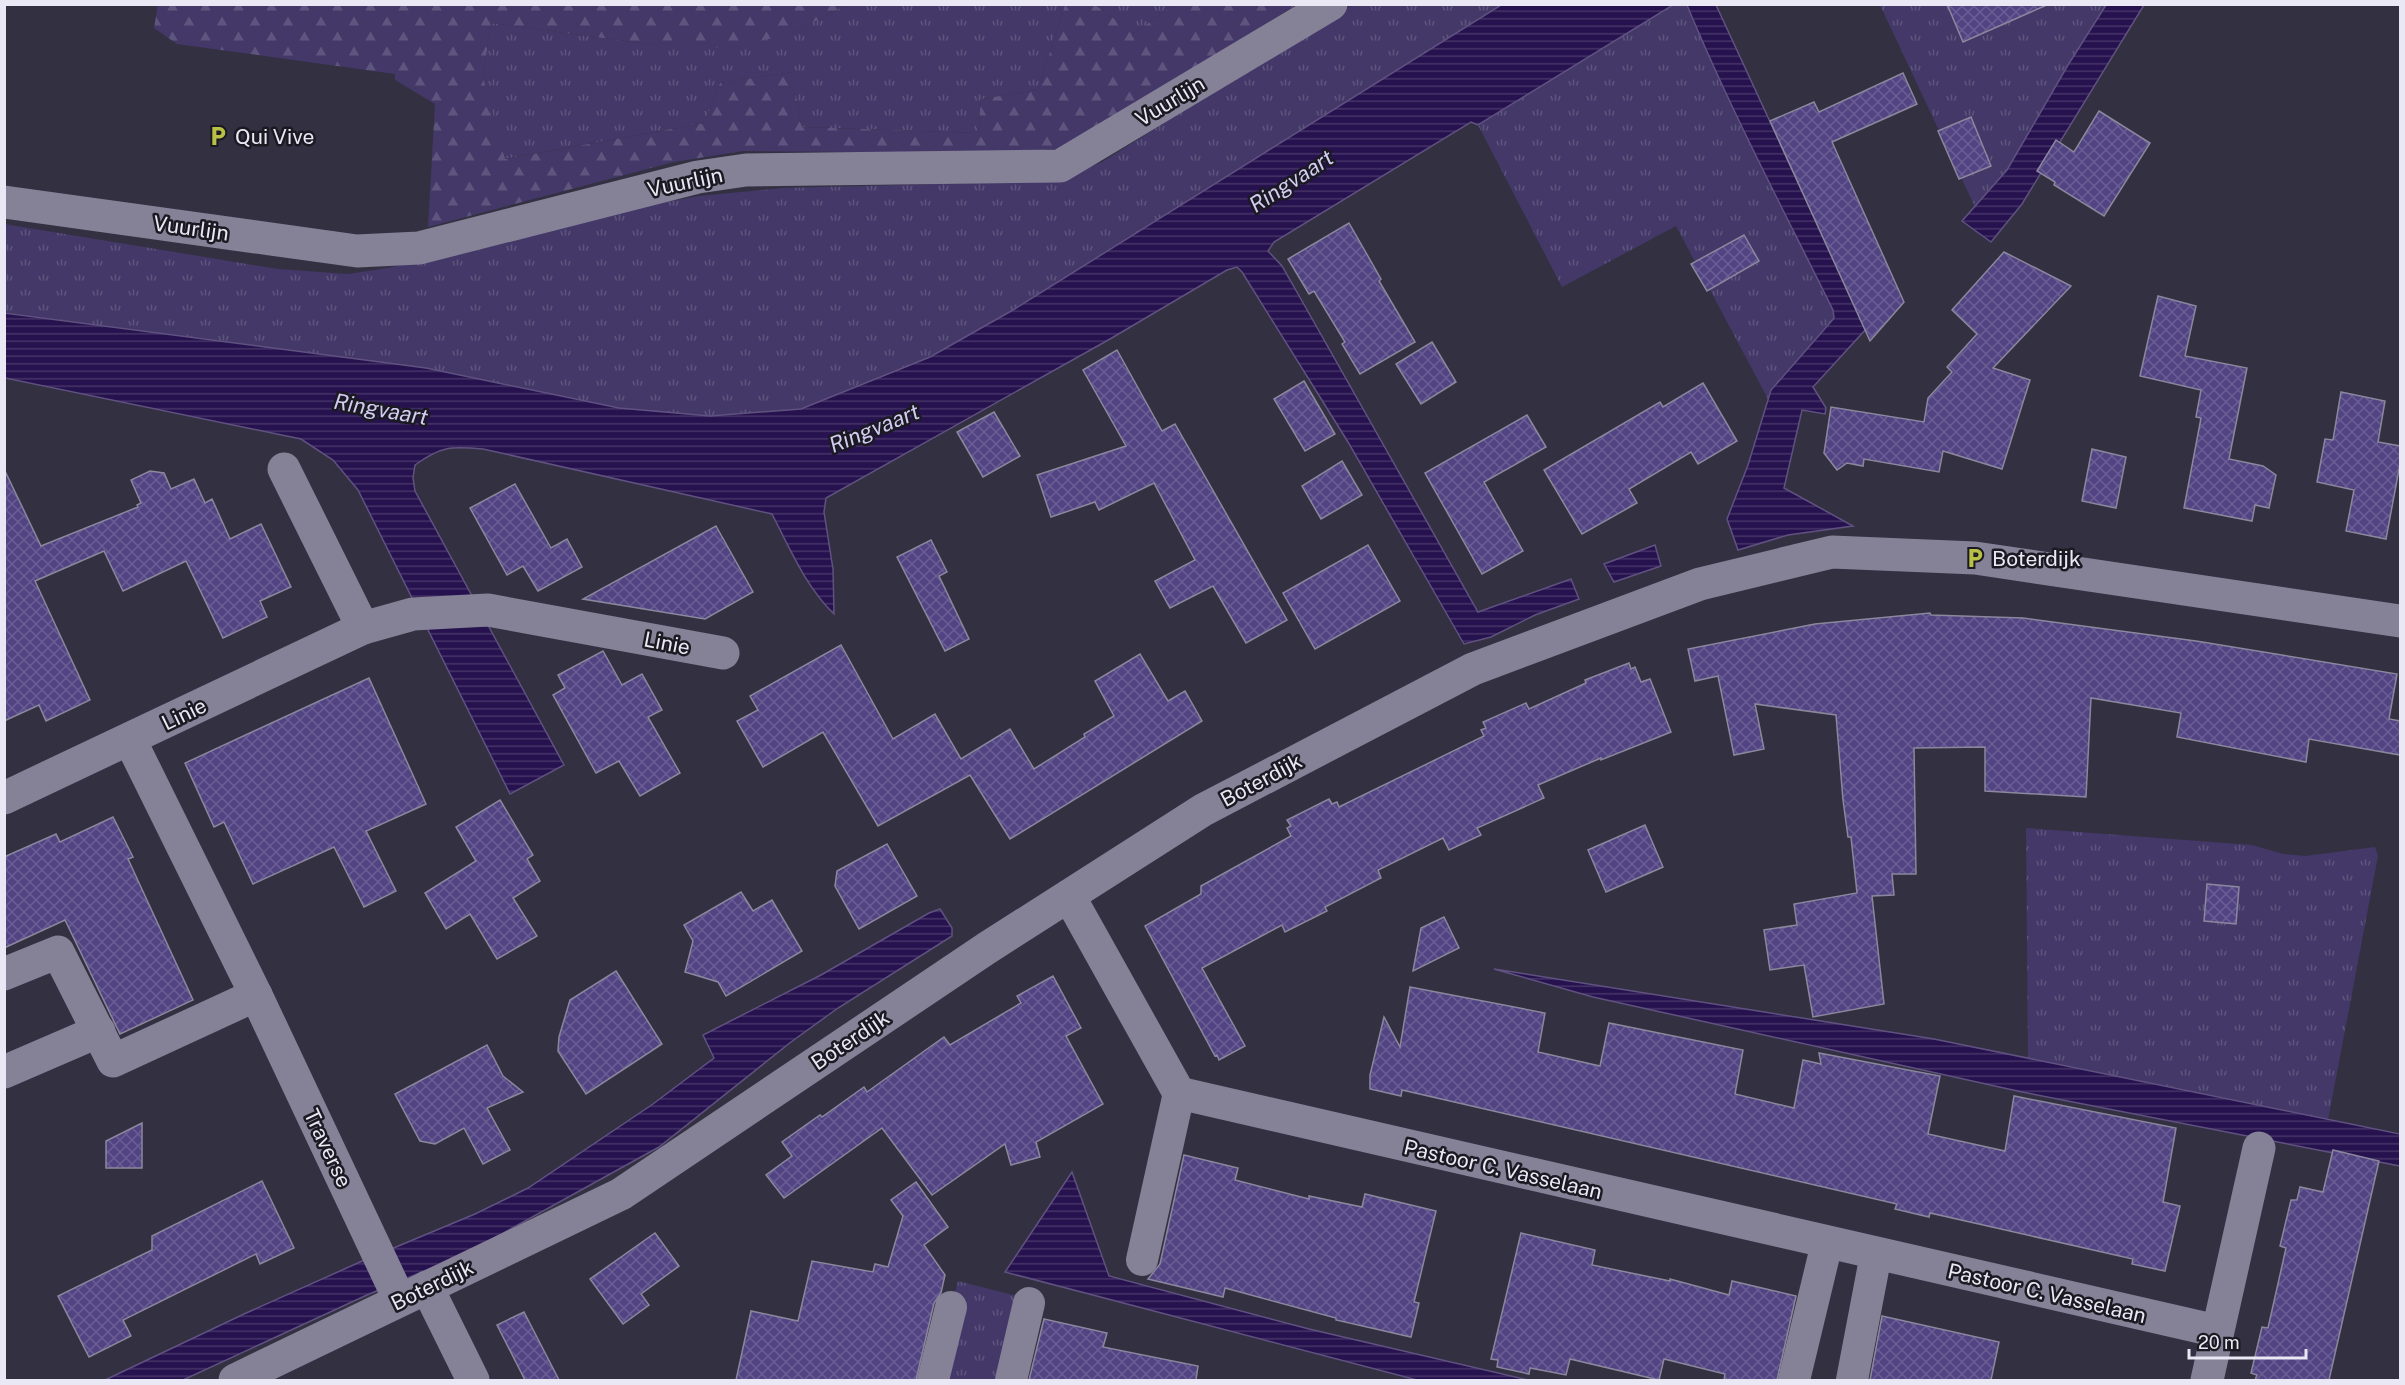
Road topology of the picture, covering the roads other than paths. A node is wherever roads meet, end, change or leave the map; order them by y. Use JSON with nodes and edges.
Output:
{"nodes":[{"id":1,"x":1331,"y":4,"type":"edge"},
{"id":2,"x":4,"y":202,"type":"edge"},
{"id":3,"x":284,"y":469,"type":"dead end"},
{"id":4,"x":2400,"y":621,"type":"edge"},
{"id":5,"x":363,"y":628,"type":"junction"},
{"id":6,"x":723,"y":653,"type":"dead end"},
{"id":7,"x":130,"y":740,"type":"junction"},
{"id":8,"x":4,"y":798,"type":"edge"},
{"id":9,"x":1069,"y":896,"type":"junction"},
{"id":10,"x":4,"y":974,"type":"edge"},
{"id":11,"x":256,"y":995,"type":"junction"},
{"id":12,"x":99,"y":1031,"type":"junction"},
{"id":13,"x":4,"y":1072,"type":"edge"},
{"id":14,"x":1179,"y":1093,"type":"junction"},
{"id":15,"x":2259,"y":1148,"type":"dead end"},
{"id":16,"x":1827,"y":1243,"type":"junction"},
{"id":17,"x":1876,"y":1254,"type":"junction"},
{"id":18,"x":1142,"y":1260,"type":"dead end"},
{"id":19,"x":407,"y":1292,"type":"junction"},
{"id":20,"x":1029,"y":1303,"type":"dead end"},
{"id":21,"x":951,"y":1307,"type":"dead end"},
{"id":22,"x":2217,"y":1331,"type":"junction"},
{"id":23,"x":235,"y":1380,"type":"edge"},
{"id":24,"x":473,"y":1380,"type":"edge"},
{"id":25,"x":933,"y":1380,"type":"edge"},
{"id":26,"x":1011,"y":1380,"type":"edge"},
{"id":27,"x":1794,"y":1380,"type":"edge"},
{"id":28,"x":1852,"y":1380,"type":"edge"},
{"id":29,"x":2207,"y":1380,"type":"edge"}],
"edges":[{"from":1,"to":2,"type":"street","name":"Vuurlijn"},
{"from":3,"to":5,"type":"street"},
{"from":4,"to":9,"type":"street","name":"Boterdijk"},
{"from":5,"to":6,"type":"street","name":"Linie"},
{"from":5,"to":7,"type":"street","name":"Linie"},
{"from":7,"to":8,"type":"street","name":"Linie"},
{"from":7,"to":11,"type":"street","name":"Traverse"},
{"from":9,"to":14,"type":"street"},
{"from":9,"to":19,"type":"street","name":"Boterdijk"},
{"from":10,"to":12,"type":"street"},
{"from":11,"to":12,"type":"street"},
{"from":11,"to":19,"type":"street","name":"Traverse"},
{"from":12,"to":13,"type":"street"},
{"from":14,"to":16,"type":"street","name":"Pastoor C. Vasselaan"},
{"from":14,"to":18,"type":"street"},
{"from":15,"to":22,"type":"street"},
{"from":16,"to":17,"type":"street","name":"Pastoor C. Vasselaan"},
{"from":16,"to":27,"type":"street"},
{"from":17,"to":22,"type":"street","name":"Pastoor C. Vasselaan"},
{"from":17,"to":28,"type":"street"},
{"from":19,"to":23,"type":"street","name":"Boterdijk"},
{"from":19,"to":24,"type":"street","name":"Traverse"},
{"from":20,"to":26,"type":"street"},
{"from":21,"to":25,"type":"street"},
{"from":22,"to":29,"type":"street"}]}
